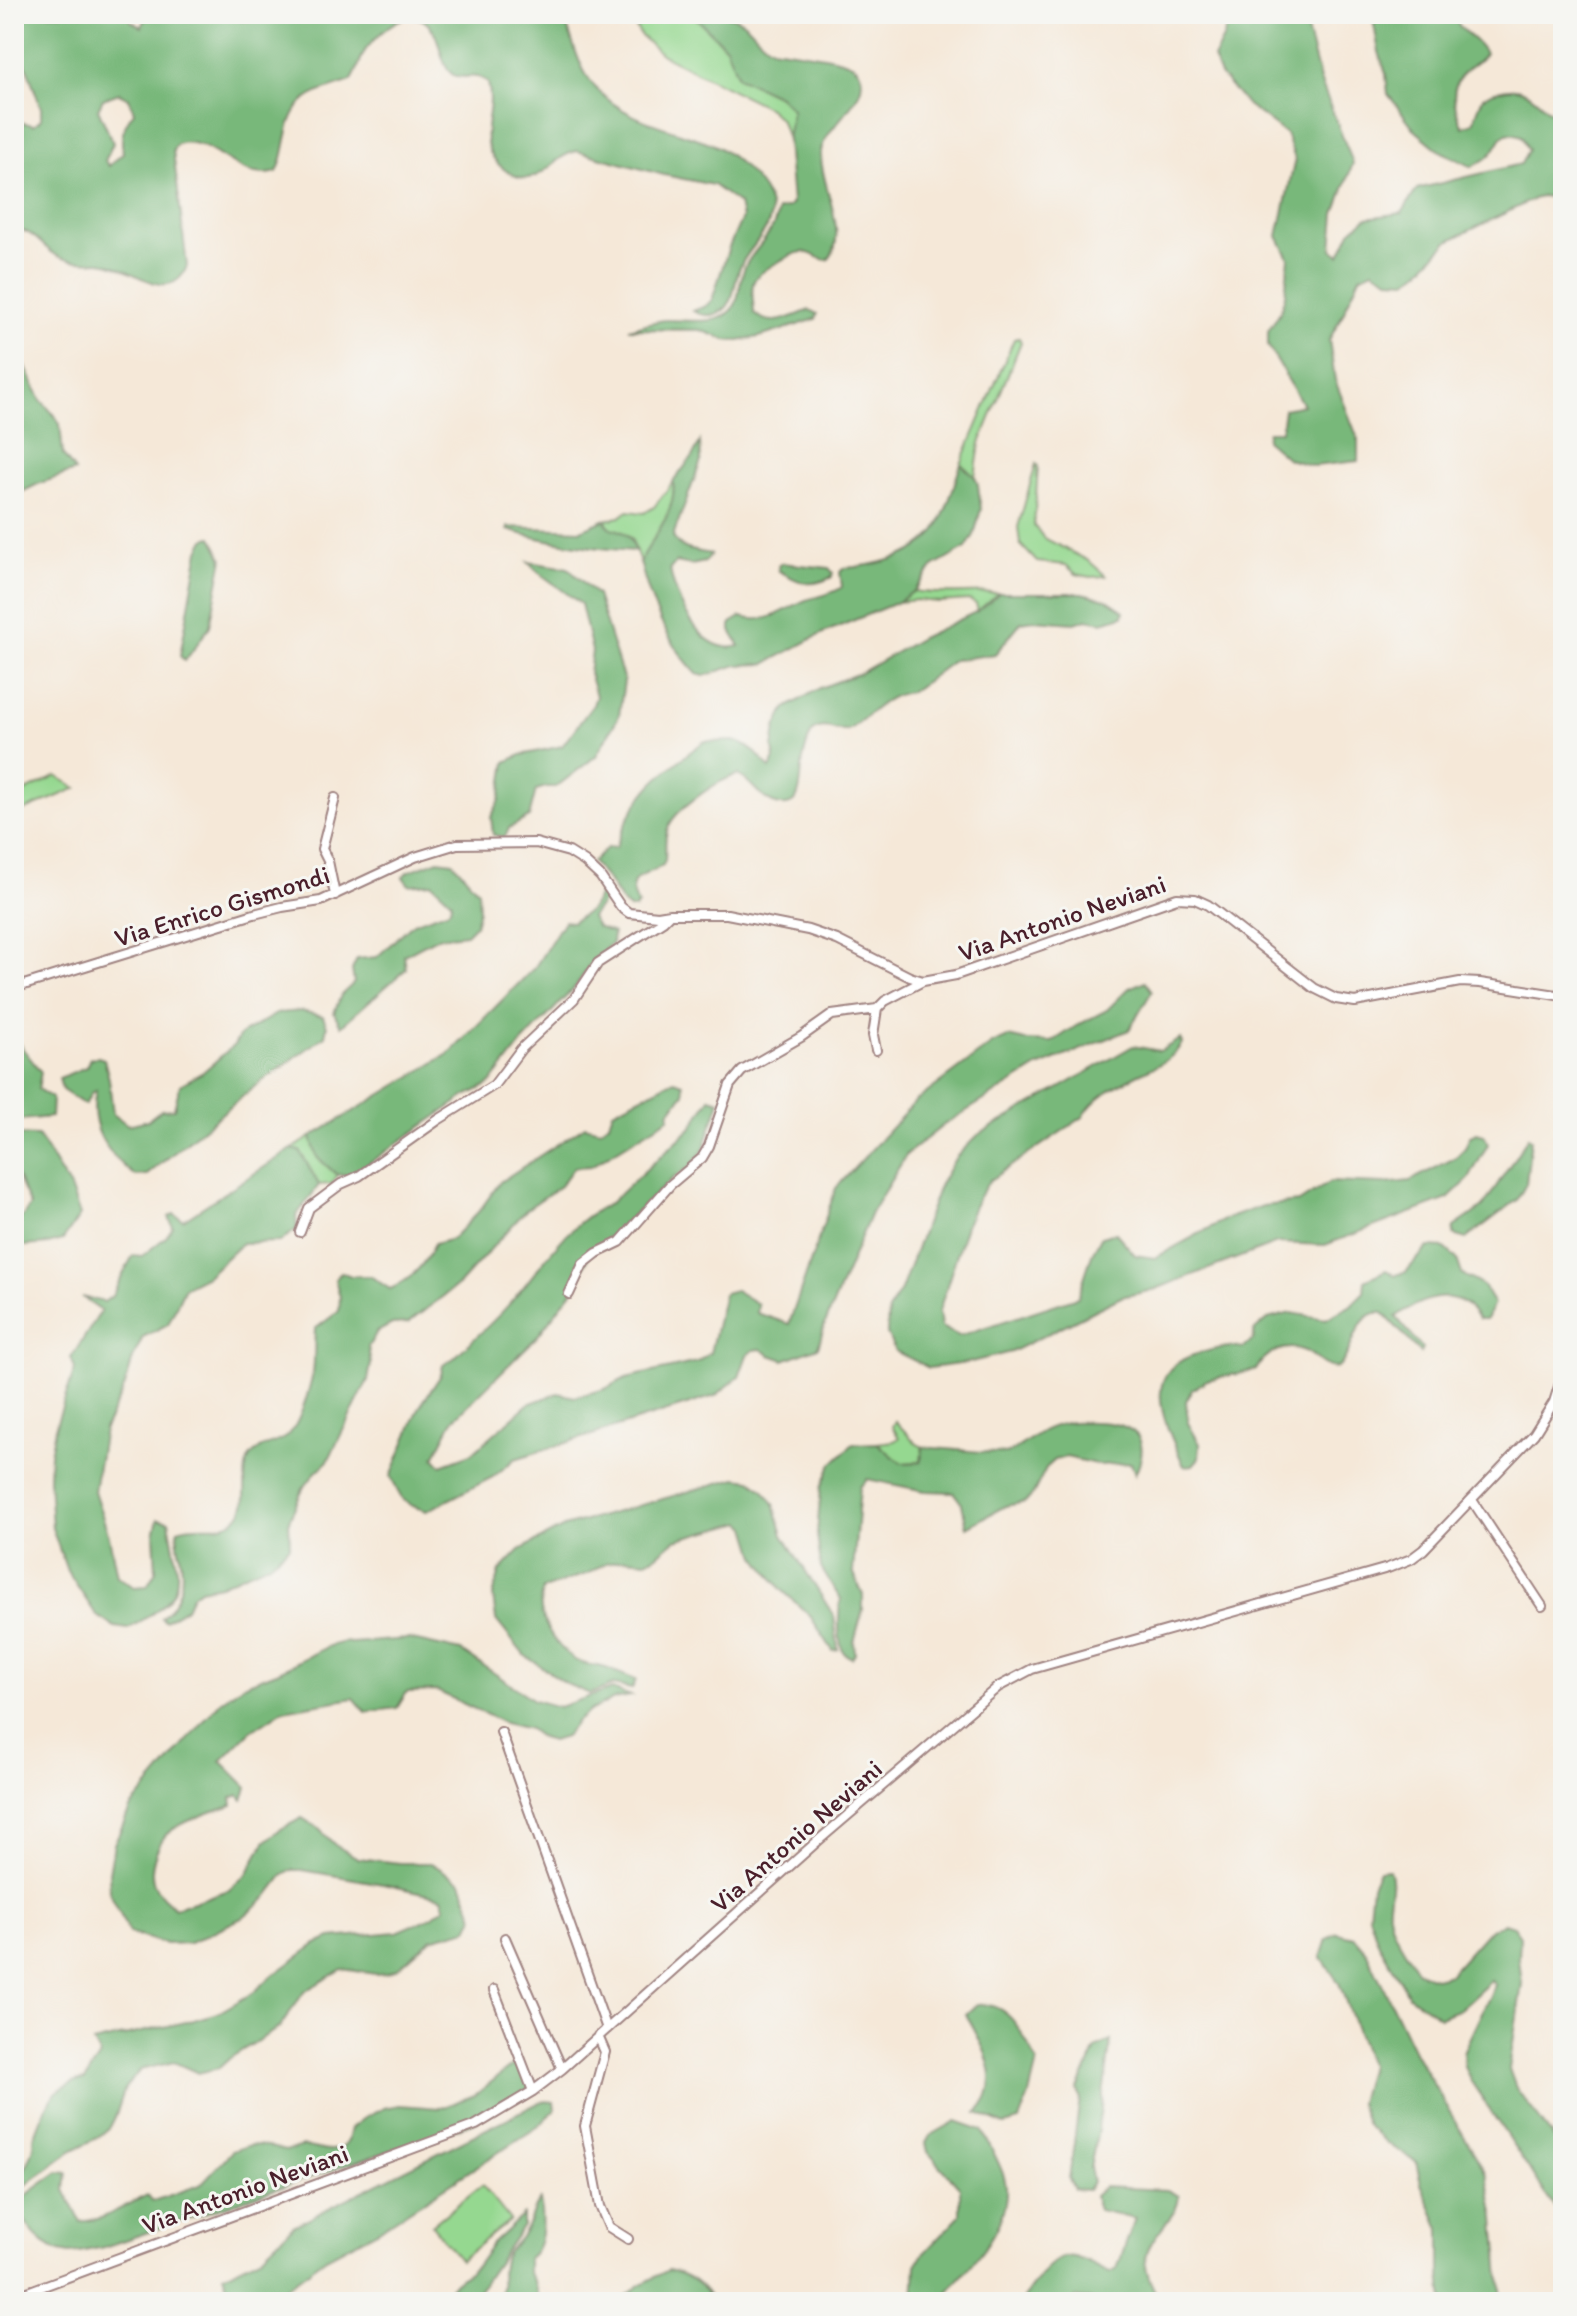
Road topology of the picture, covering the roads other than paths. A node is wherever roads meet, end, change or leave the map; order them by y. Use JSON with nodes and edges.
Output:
{"nodes":[{"id":1,"x":335,"y":798,"type":"dead end"},
{"id":2,"x":335,"y":895,"type":"junction"},
{"id":3,"x":670,"y":914,"type":"junction"},
{"id":4,"x":923,"y":981,"type":"junction"},
{"id":5,"x":14,"y":988,"type":"edge"},
{"id":6,"x":1563,"y":996,"type":"edge"},
{"id":7,"x":877,"y":1009,"type":"junction"},
{"id":8,"x":876,"y":1050,"type":"dead end"},
{"id":9,"x":300,"y":1232,"type":"dead end"},
{"id":10,"x":569,"y":1294,"type":"dead end"},
{"id":11,"x":1563,"y":1374,"type":"edge"},
{"id":12,"x":1472,"y":1500,"type":"junction"},
{"id":13,"x":1542,"y":1606,"type":"dead end"},
{"id":14,"x":501,"y":1732,"type":"dead end"},
{"id":15,"x":505,"y":1938,"type":"dead end"},
{"id":16,"x":494,"y":1990,"type":"dead end"},
{"id":17,"x":607,"y":2029,"type":"junction"},
{"id":18,"x":598,"y":2036,"type":"junction"},
{"id":19,"x":562,"y":2069,"type":"junction"},
{"id":20,"x":533,"y":2091,"type":"junction"},
{"id":21,"x":628,"y":2239,"type":"dead end"},
{"id":22,"x":14,"y":2297,"type":"edge"}],
"edges":[{"from":1,"to":2,"type":"street"},
{"from":2,"to":3,"type":"street","name":"Via Enrico Gismondi"},
{"from":2,"to":5,"type":"street","name":"Via Enrico Gismondi"},
{"from":3,"to":4,"type":"street","name":"Via Enrico Gismondi"},
{"from":3,"to":9,"type":"street"},
{"from":4,"to":6,"type":"street","name":"Via Antonio Neviani"},
{"from":4,"to":7,"type":"street","name":"Via Antonio Neviani"},
{"from":7,"to":8,"type":"street"},
{"from":7,"to":10,"type":"street"},
{"from":11,"to":12,"type":"street","name":"Via Antonio Neviani"},
{"from":12,"to":13,"type":"street"},
{"from":12,"to":17,"type":"street","name":"Via Antonio Neviani"},
{"from":14,"to":17,"type":"street"},
{"from":15,"to":19,"type":"street"},
{"from":16,"to":20,"type":"street"},
{"from":17,"to":18,"type":"street","name":"Via Antonio Neviani"},
{"from":18,"to":19,"type":"street","name":"Via Antonio Neviani"},
{"from":18,"to":21,"type":"street"},
{"from":19,"to":20,"type":"street","name":"Via Antonio Neviani"},
{"from":20,"to":22,"type":"street","name":"Via Antonio Neviani"}]}
